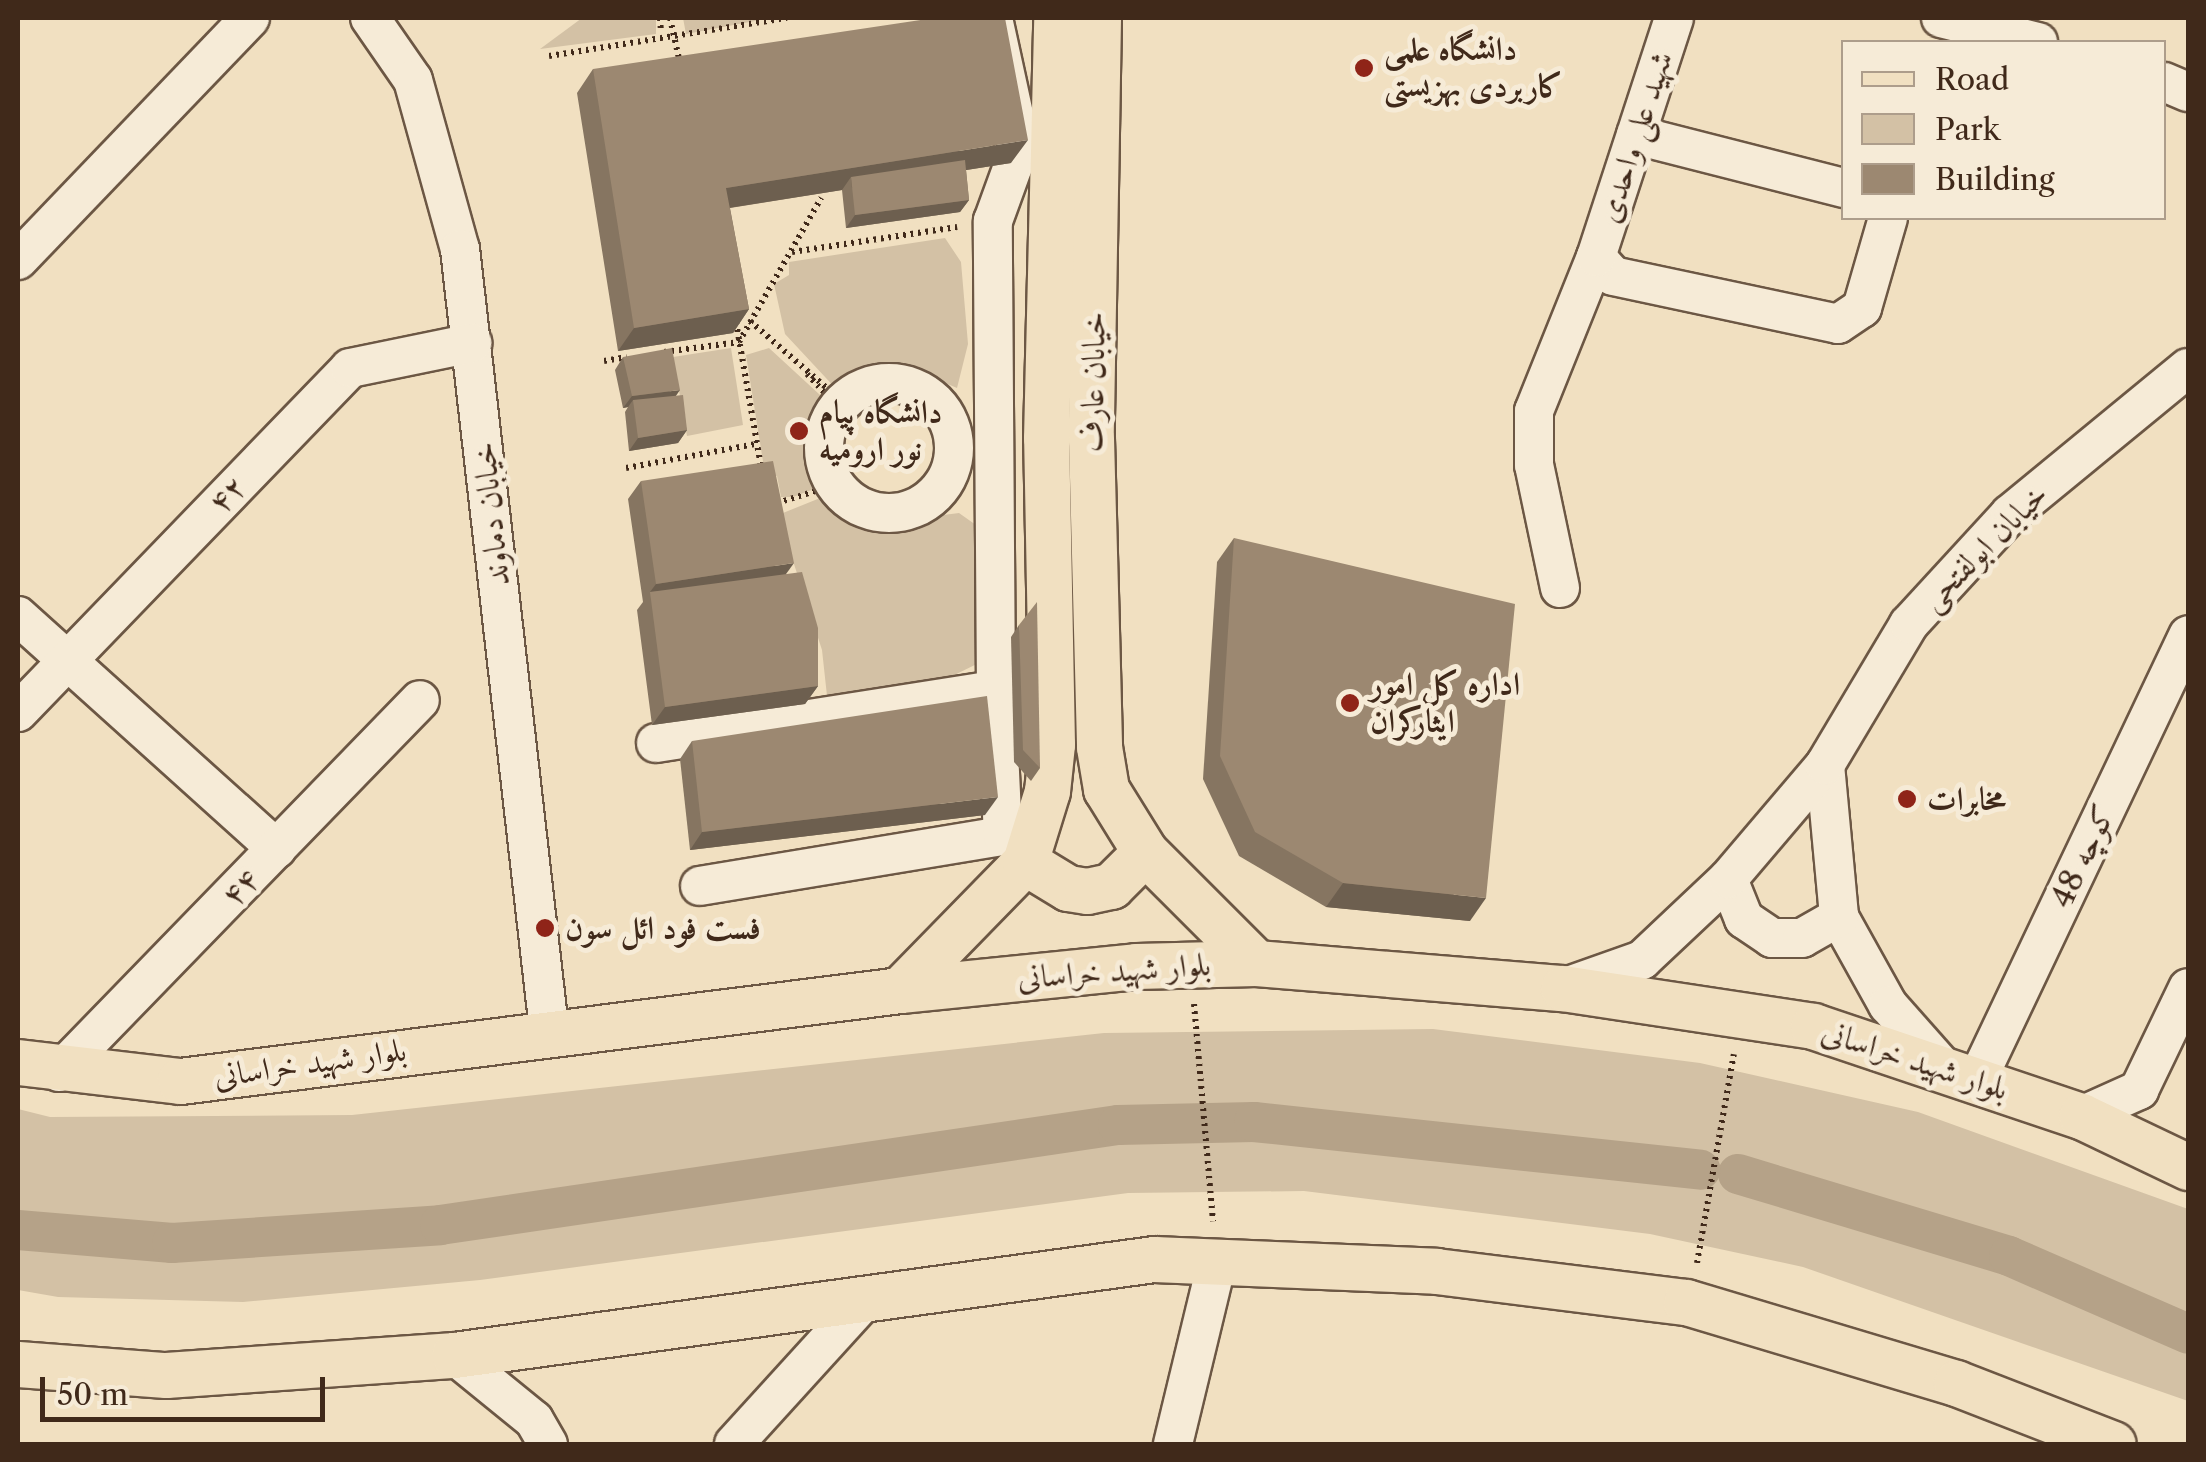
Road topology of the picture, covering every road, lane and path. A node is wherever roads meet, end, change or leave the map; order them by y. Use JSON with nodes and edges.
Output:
{"nodes":[{"id":1,"x":250,"y":18,"type":"edge"},
{"id":2,"x":370,"y":18,"type":"edge"},
{"id":3,"x":660,"y":18,"type":"edge"},
{"id":4,"x":670,"y":18,"type":"edge"},
{"id":5,"x":786,"y":18,"type":"edge"},
{"id":6,"x":993,"y":18,"type":"edge"},
{"id":7,"x":1056,"y":18,"type":"edge"},
{"id":8,"x":1098,"y":18,"type":"edge"},
{"id":9,"x":1674,"y":18,"type":"edge"},
{"id":10,"x":1941,"y":18,"type":"edge"},
{"id":11,"x":661,"y":31,"type":"dead end"},
{"id":12,"x":674,"y":36,"type":"junction"},
{"id":13,"x":2030,"y":40,"type":"edge"},
{"id":14,"x":548,"y":56,"type":"dead end"},
{"id":15,"x":681,"y":70,"type":"edge"},
{"id":16,"x":1636,"y":134,"type":"junction"},
{"id":17,"x":1841,"y":187,"type":"edge"},
{"id":18,"x":822,"y":198,"type":"edge"},
{"id":19,"x":1887,"y":220,"type":"edge"},
{"id":20,"x":993,"y":221,"type":"junction"},
{"id":21,"x":790,"y":252,"type":"junction"},
{"id":22,"x":1596,"y":257,"type":"junction"},
{"id":23,"x":18,"y":260,"type":"edge"},
{"id":24,"x":734,"y":305,"type":"edge"},
{"id":25,"x":750,"y":321,"type":"junction"},
{"id":26,"x":738,"y":342,"type":"junction"},
{"id":27,"x":472,"y":343,"type":"junction"},
{"id":28,"x":604,"y":361,"type":"dead end"},
{"id":29,"x":2188,"y":368,"type":"edge"},
{"id":30,"x":841,"y":406,"type":"junction"},
{"id":31,"x":1046,"y":438,"type":"junction"},
{"id":32,"x":755,"y":444,"type":"junction"},
{"id":33,"x":993,"y":445,"type":"junction"},
{"id":34,"x":954,"y":448,"type":"junction"},
{"id":35,"x":626,"y":468,"type":"dead end"},
{"id":36,"x":744,"y":476,"type":"edge"},
{"id":37,"x":835,"y":485,"type":"junction"},
{"id":38,"x":767,"y":489,"type":"edge"},
{"id":39,"x":772,"y":504,"type":"junction"},
{"id":40,"x":776,"y":522,"type":"edge"},
{"id":41,"x":1560,"y":588,"type":"dead end"},
{"id":42,"x":18,"y":616,"type":"edge"},
{"id":43,"x":2188,"y":635,"type":"edge"},
{"id":44,"x":66,"y":660,"type":"junction"},
{"id":45,"x":996,"y":690,"type":"junction"},
{"id":46,"x":420,"y":700,"type":"dead end"},
{"id":47,"x":18,"y":712,"type":"edge"},
{"id":48,"x":656,"y":743,"type":"dead end"},
{"id":49,"x":1825,"y":765,"type":"junction"},
{"id":50,"x":277,"y":849,"type":"junction"},
{"id":51,"x":1145,"y":852,"type":"junction"},
{"id":52,"x":1026,"y":862,"type":"junction"},
{"id":53,"x":1728,"y":878,"type":"junction"},
{"id":54,"x":700,"y":886,"type":"dead end"},
{"id":55,"x":1838,"y":917,"type":"junction"},
{"id":56,"x":1256,"y":963,"type":"junction"},
{"id":57,"x":1189,"y":964,"type":"junction"},
{"id":58,"x":1563,"y":988,"type":"junction"},
{"id":59,"x":2188,"y":988,"type":"edge"},
{"id":60,"x":900,"y":990,"type":"junction"},
{"id":61,"x":1740,"y":1013,"type":"junction"},
{"id":62,"x":549,"y":1030,"type":"junction"},
{"id":63,"x":38,"y":1067,"type":"edge"},
{"id":64,"x":1960,"y":1072,"type":"junction"},
{"id":65,"x":2081,"y":1116,"type":"junction"},
{"id":66,"x":2188,"y":1167,"type":"edge"},
{"id":67,"x":1208,"y":1174,"type":"dead end"},
{"id":68,"x":1217,"y":1262,"type":"junction"},
{"id":69,"x":866,"y":1299,"type":"junction"},
{"id":70,"x":1686,"y":1302,"type":"junction"},
{"id":71,"x":454,"y":1356,"type":"junction"},
{"id":72,"x":18,"y":1364,"type":"edge"},
{"id":73,"x":2090,"y":1440,"type":"edge"},
{"id":74,"x":548,"y":1444,"type":"edge"},
{"id":75,"x":734,"y":1444,"type":"edge"},
{"id":76,"x":1174,"y":1444,"type":"edge"}],
"edges":[{"from":1,"to":23,"type":"street"},
{"from":2,"to":27,"type":"street","name":"خیابان دماوند"},
{"from":3,"to":11,"type":"path"},
{"from":4,"to":12,"type":"path"},
{"from":5,"to":12,"type":"path"},
{"from":6,"to":20,"type":"street"},
{"from":7,"to":31,"type":"main road","name":"خیابان عارف"},
{"from":8,"to":51,"type":"main road","name":"خیابان عارف"},
{"from":9,"to":16,"type":"street","name":"شهید علی واحدی"},
{"from":10,"to":13,"type":"street"},
{"from":12,"to":14,"type":"path"},
{"from":12,"to":15,"type":"path"},
{"from":16,"to":17,"type":"street"},
{"from":16,"to":22,"type":"street","name":"شهید علی واحدی"},
{"from":18,"to":21,"type":"path"},
{"from":19,"to":22,"type":"street"},
{"from":20,"to":21,"type":"path"},
{"from":20,"to":33,"type":"street"},
{"from":21,"to":25,"type":"path"},
{"from":22,"to":41,"type":"street","name":"شهید علی واحدی"},
{"from":24,"to":26,"type":"path"},
{"from":25,"to":26,"type":"path"},
{"from":25,"to":30,"type":"path"},
{"from":26,"to":28,"type":"path"},
{"from":26,"to":32,"type":"path"},
{"from":27,"to":44,"type":"street","name":"۴۲"},
{"from":27,"to":62,"type":"street","name":"خیابان دماوند"},
{"from":29,"to":49,"type":"street","name":"خیابان ابولفتحی"},
{"from":30,"to":34,"type":"street"},
{"from":30,"to":37,"type":"street"},
{"from":31,"to":33,"type":"street"},
{"from":31,"to":52,"type":"main road","name":"خیابان عارف"},
{"from":32,"to":35,"type":"path"},
{"from":32,"to":36,"type":"path"},
{"from":33,"to":34,"type":"street"},
{"from":33,"to":45,"type":"street"},
{"from":34,"to":37,"type":"street"},
{"from":37,"to":39,"type":"path"},
{"from":38,"to":39,"type":"path"},
{"from":39,"to":40,"type":"path"},
{"from":42,"to":44,"type":"street"},
{"from":43,"to":64,"type":"street","name":"کوچه 48"},
{"from":44,"to":47,"type":"street","name":"۴۲"},
{"from":44,"to":50,"type":"street"},
{"from":45,"to":48,"type":"street"},
{"from":45,"to":54,"type":"street"},
{"from":46,"to":50,"type":"street","name":"۴۴"},
{"from":49,"to":53,"type":"street","name":"خیابان ابولفتحی"},
{"from":49,"to":55,"type":"street"},
{"from":50,"to":63,"type":"street","name":"۴۴"},
{"from":51,"to":52,"type":"main road"},
{"from":51,"to":56,"type":"main road","name":"خیابان عارف"},
{"from":52,"to":60,"type":"main road"},
{"from":53,"to":55,"type":"street"},
{"from":53,"to":58,"type":"street","name":"خیابان ابولفتحی"},
{"from":55,"to":64,"type":"street"},
{"from":56,"to":57,"type":"main road","name":"بلوار شهید خراسانی"},
{"from":56,"to":58,"type":"main road","name":"بلوار شهید خراسانی"},
{"from":57,"to":60,"type":"main road","name":"بلوار شهید خراسانی"},
{"from":57,"to":67,"type":"path"},
{"from":58,"to":61,"type":"main road","name":"بلوار شهید خراسانی"},
{"from":59,"to":65,"type":"street"},
{"from":60,"to":62,"type":"main road","name":"بلوار شهید خراسانی"},
{"from":61,"to":64,"type":"main road","name":"بلوار شهید خراسانی"},
{"from":61,"to":70,"type":"path"},
{"from":62,"to":63,"type":"main road","name":"بلوار شهید خراسانی"},
{"from":64,"to":65,"type":"main road","name":"بلوار شهید خراسانی"},
{"from":65,"to":66,"type":"main road","name":"بلوار شهید خراسانی"},
{"from":68,"to":69,"type":"main road"},
{"from":68,"to":70,"type":"main road"},
{"from":68,"to":76,"type":"street"},
{"from":69,"to":71,"type":"main road"},
{"from":69,"to":75,"type":"street"},
{"from":70,"to":73,"type":"main road"},
{"from":71,"to":72,"type":"main road"},
{"from":71,"to":74,"type":"street"}]}
